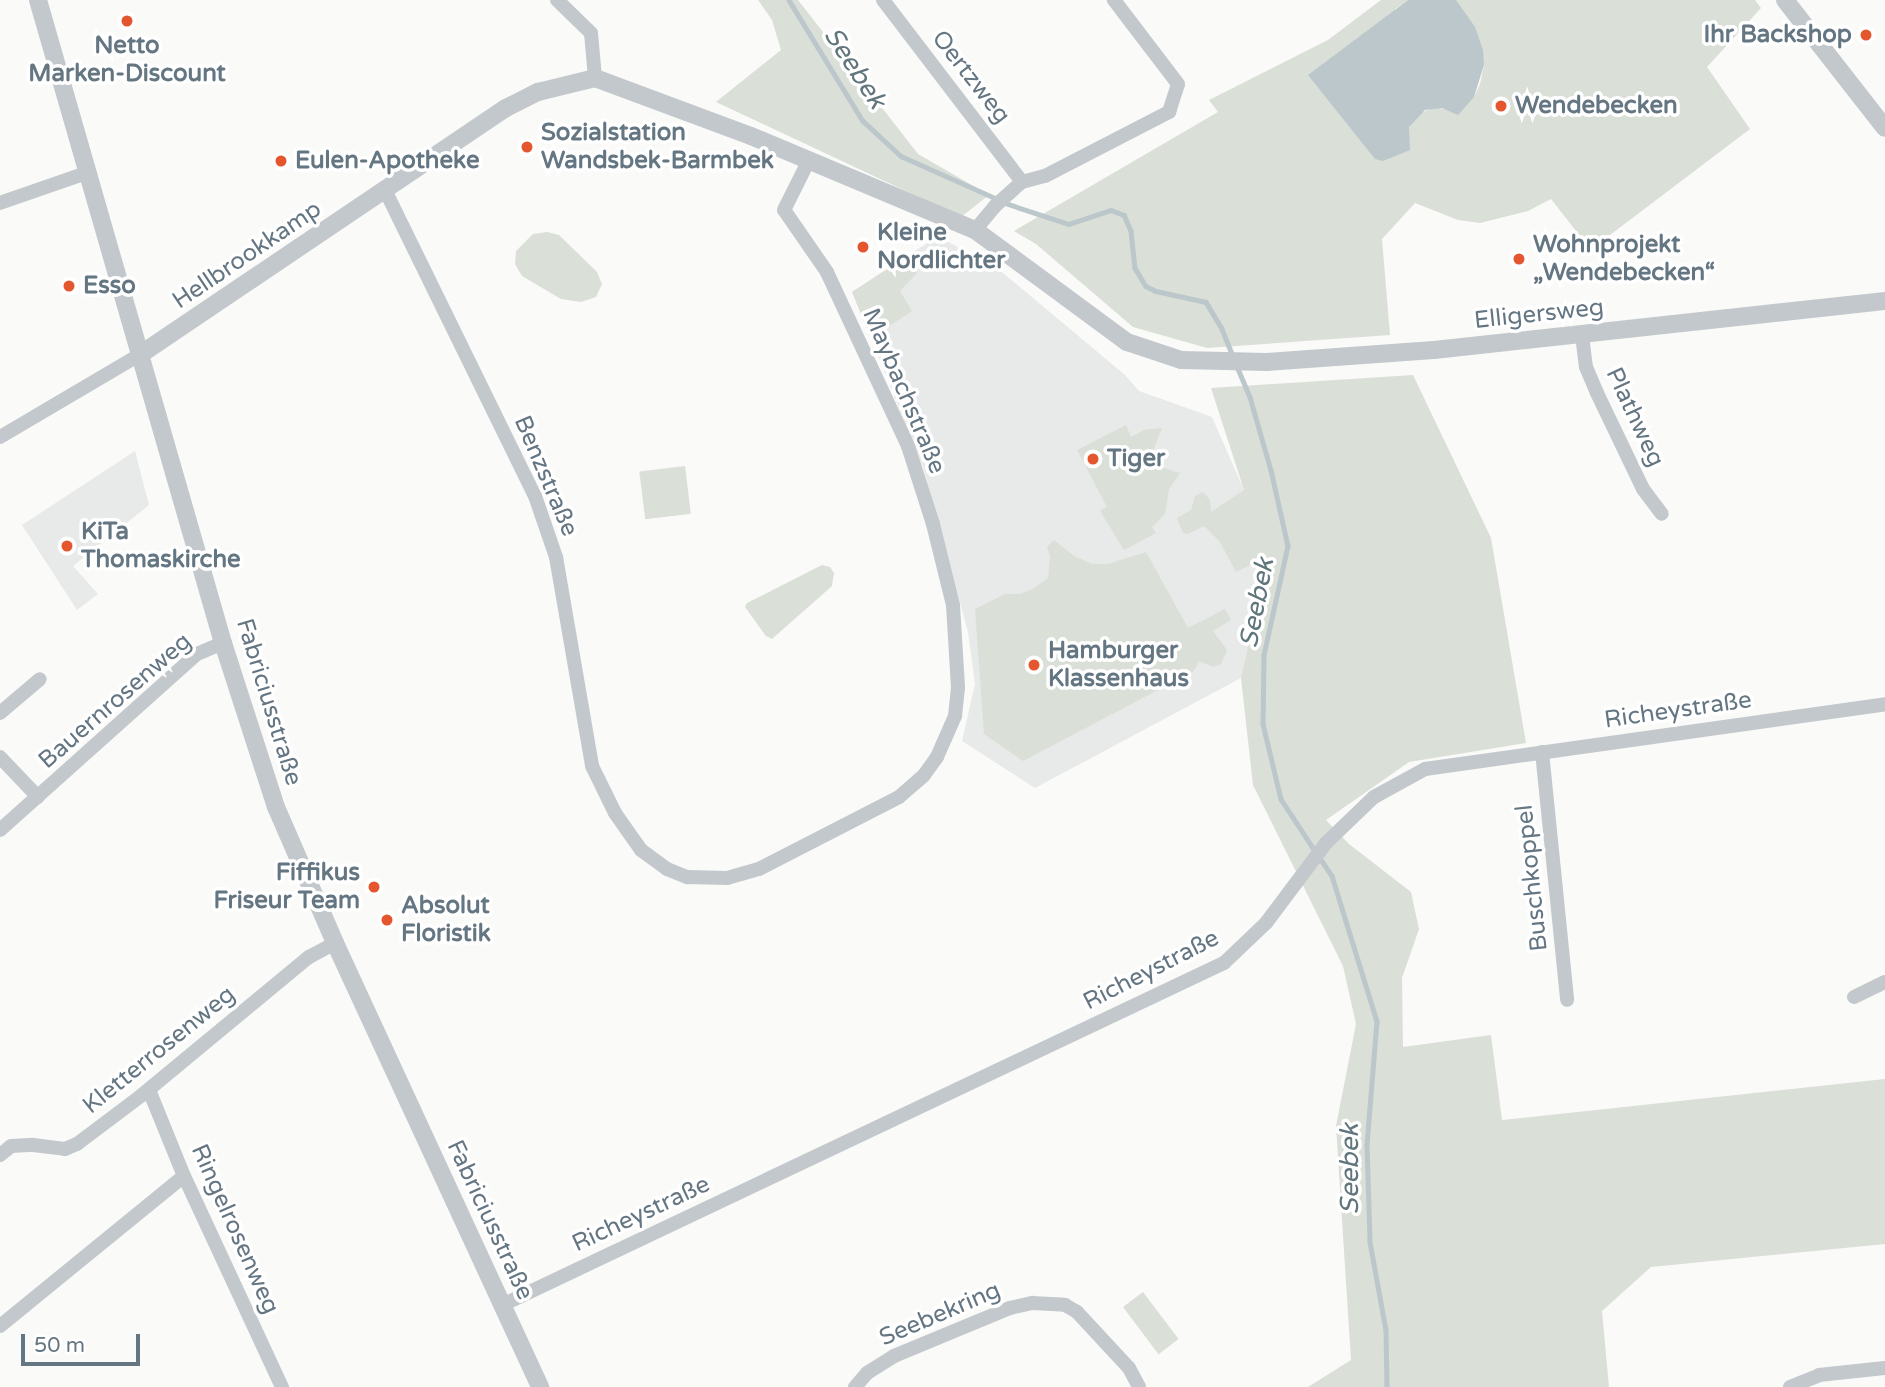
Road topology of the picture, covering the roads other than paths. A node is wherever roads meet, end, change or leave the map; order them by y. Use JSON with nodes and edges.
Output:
{"nodes":[{"id":1,"x":38,"y":0,"type":"edge"},
{"id":2,"x":557,"y":0,"type":"edge"},
{"id":3,"x":883,"y":0,"type":"edge"},
{"id":4,"x":1114,"y":0,"type":"edge"},
{"id":5,"x":1785,"y":0,"type":"edge"},
{"id":6,"x":595,"y":78,"type":"junction"},
{"id":7,"x":1885,"y":128,"type":"edge"},
{"id":8,"x":809,"y":160,"type":"junction"},
{"id":9,"x":89,"y":172,"type":"junction"},
{"id":10,"x":1022,"y":182,"type":"junction"},
{"id":11,"x":385,"y":190,"type":"junction"},
{"id":12,"x":0,"y":203,"type":"edge"},
{"id":13,"x":975,"y":230,"type":"junction"},
{"id":14,"x":1885,"y":301,"type":"edge"},
{"id":15,"x":1581,"y":335,"type":"junction"},
{"id":16,"x":141,"y":354,"type":"junction"},
{"id":17,"x":0,"y":438,"type":"edge"},
{"id":18,"x":1661,"y":514,"type":"dead end"},
{"id":19,"x":223,"y":643,"type":"junction"},
{"id":20,"x":40,"y":679,"type":"dead end"},
{"id":21,"x":1885,"y":704,"type":"edge"},
{"id":22,"x":0,"y":713,"type":"edge"},
{"id":23,"x":1542,"y":752,"type":"junction"},
{"id":24,"x":0,"y":757,"type":"edge"},
{"id":25,"x":38,"y":797,"type":"junction"},
{"id":26,"x":0,"y":831,"type":"edge"},
{"id":27,"x":627,"y":835,"type":"joint"},
{"id":28,"x":335,"y":943,"type":"junction"},
{"id":29,"x":1885,"y":982,"type":"edge"},
{"id":30,"x":1854,"y":997,"type":"dead end"},
{"id":31,"x":1567,"y":1000,"type":"dead end"},
{"id":32,"x":149,"y":1090,"type":"junction"},
{"id":33,"x":0,"y":1155,"type":"edge"},
{"id":34,"x":184,"y":1176,"type":"junction"},
{"id":35,"x":502,"y":1305,"type":"junction"},
{"id":36,"x":0,"y":1326,"type":"edge"},
{"id":37,"x":1885,"y":1368,"type":"edge"},
{"id":38,"x":282,"y":1387,"type":"edge"},
{"id":39,"x":540,"y":1387,"type":"edge"},
{"id":40,"x":855,"y":1387,"type":"edge"},
{"id":41,"x":1139,"y":1387,"type":"edge"},
{"id":42,"x":1790,"y":1387,"type":"edge"}],
"edges":[{"from":1,"to":9,"type":"street","name":"Fabriciusstraße"},
{"from":2,"to":6,"type":"street"},
{"from":3,"to":10,"type":"street","name":"Oertzweg"},
{"from":4,"to":10,"type":"street"},
{"from":5,"to":7,"type":"street"},
{"from":6,"to":8,"type":"street","name":"Elligersweg"},
{"from":6,"to":11,"type":"street","name":"Hellbrookkamp"},
{"from":8,"to":13,"type":"street","name":"Elligersweg"},
{"from":8,"to":27,"type":"street","name":"Maybachstraße"},
{"from":9,"to":12,"type":"street"},
{"from":9,"to":16,"type":"street","name":"Fabriciusstraße"},
{"from":10,"to":13,"type":"street"},
{"from":11,"to":16,"type":"street","name":"Hellbrookkamp"},
{"from":11,"to":27,"type":"street","name":"Benzstraße"},
{"from":13,"to":15,"type":"street","name":"Elligersweg"},
{"from":14,"to":15,"type":"street","name":"Elligersweg"},
{"from":15,"to":18,"type":"street","name":"Plathweg"},
{"from":16,"to":17,"type":"street","name":"Hellbrookkamp"},
{"from":16,"to":19,"type":"street","name":"Fabriciusstraße"},
{"from":19,"to":25,"type":"street","name":"Bauernrosenweg"},
{"from":19,"to":28,"type":"street","name":"Fabriciusstraße"},
{"from":20,"to":22,"type":"street"},
{"from":21,"to":23,"type":"street","name":"Richeystraße"},
{"from":23,"to":31,"type":"street","name":"Buschkoppel"},
{"from":23,"to":35,"type":"street","name":"Richeystraße"},
{"from":24,"to":25,"type":"street","name":"Bauernrosenweg"},
{"from":25,"to":26,"type":"street","name":"Bauernrosenweg"},
{"from":28,"to":32,"type":"street","name":"Kletterrosenweg"},
{"from":28,"to":35,"type":"street","name":"Fabriciusstraße"},
{"from":29,"to":30,"type":"street"},
{"from":32,"to":33,"type":"street","name":"Kletterrosenweg"},
{"from":32,"to":34,"type":"street","name":"Ringelrosenweg"},
{"from":34,"to":36,"type":"street"},
{"from":34,"to":38,"type":"street","name":"Ringelrosenweg"},
{"from":35,"to":39,"type":"street","name":"Fabriciusstraße"},
{"from":37,"to":42,"type":"street"},
{"from":40,"to":41,"type":"street","name":"Seebekring"}]}
